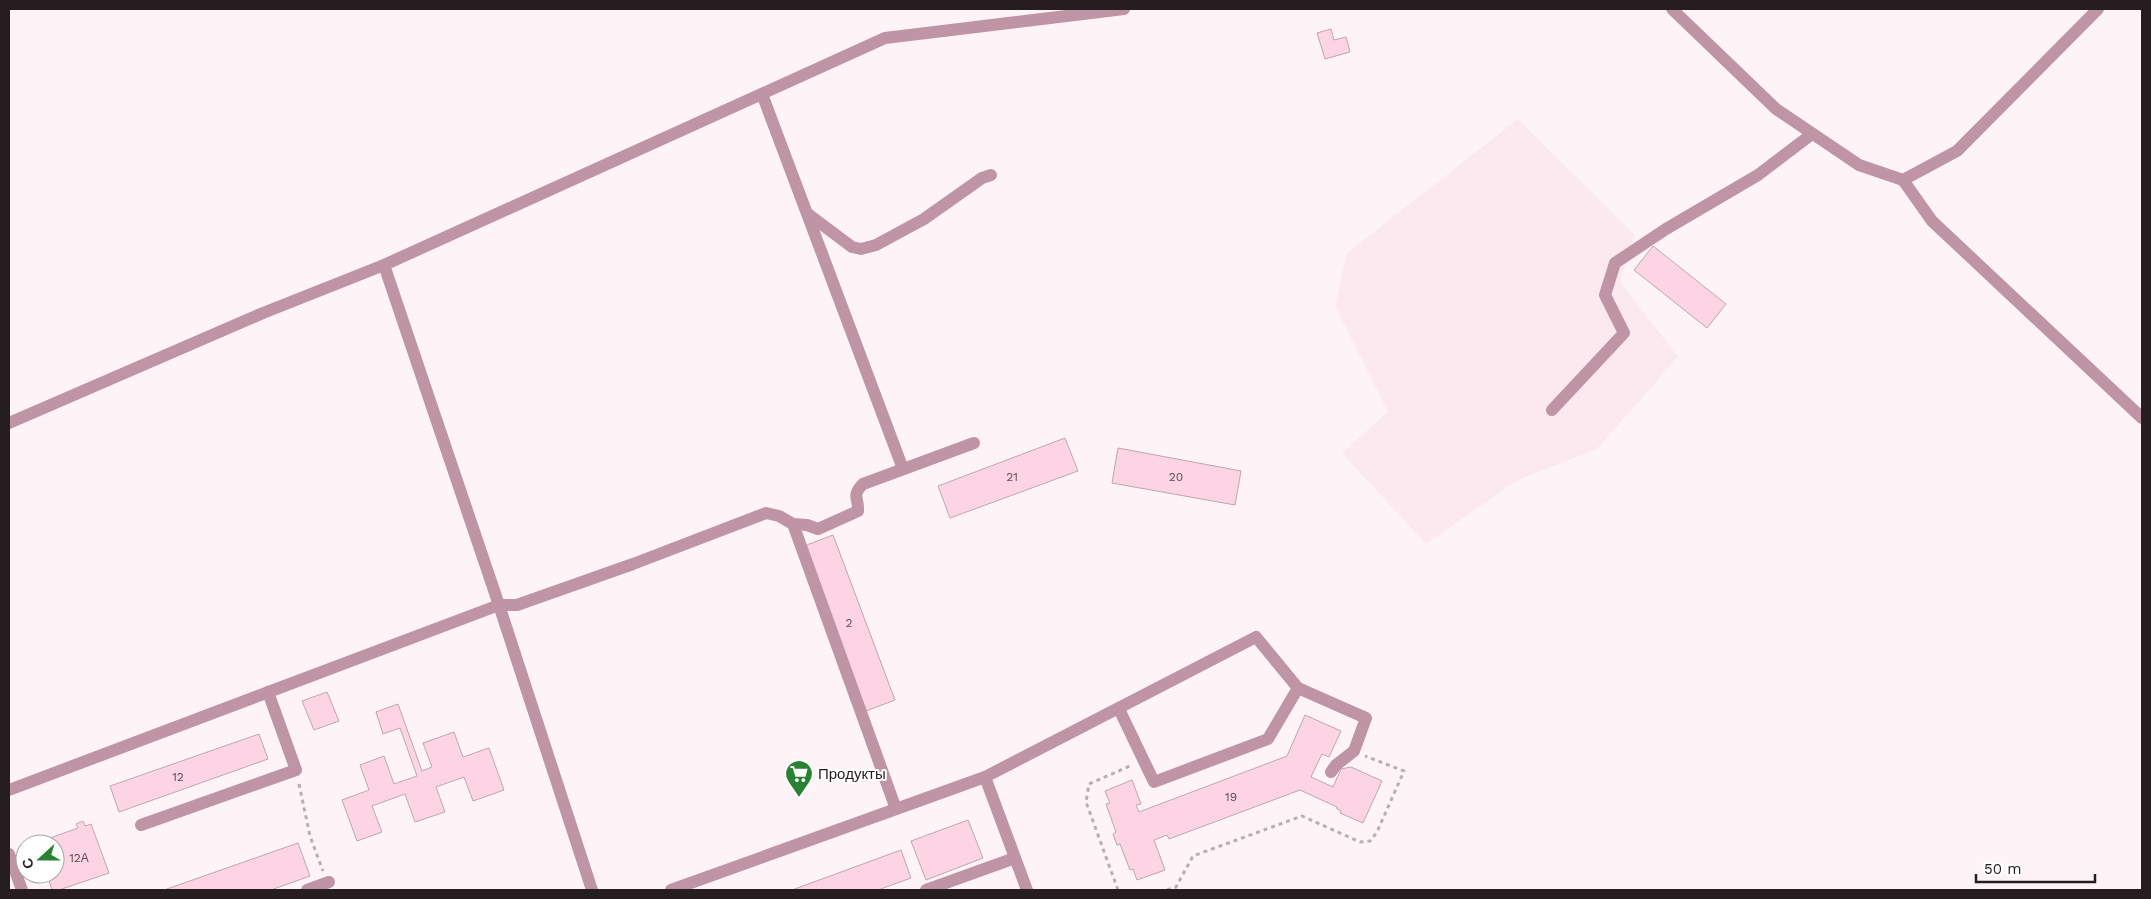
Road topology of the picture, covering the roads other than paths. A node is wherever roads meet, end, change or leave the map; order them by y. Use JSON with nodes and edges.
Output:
{"nodes":[{"id":1,"x":1124,"y":9,"type":"edge"},
{"id":2,"x":1672,"y":9,"type":"edge"},
{"id":3,"x":2098,"y":9,"type":"edge"},
{"id":4,"x":762,"y":94,"type":"junction"},
{"id":5,"x":1812,"y":134,"type":"junction"},
{"id":6,"x":991,"y":175,"type":"dead end"},
{"id":7,"x":1903,"y":180,"type":"junction"},
{"id":8,"x":807,"y":212,"type":"junction"},
{"id":9,"x":384,"y":265,"type":"junction"},
{"id":10,"x":1552,"y":410,"type":"dead end"},
{"id":11,"x":2142,"y":418,"type":"edge"},
{"id":12,"x":9,"y":423,"type":"edge"},
{"id":13,"x":974,"y":443,"type":"dead end"},
{"id":14,"x":903,"y":469,"type":"junction"},
{"id":15,"x":792,"y":524,"type":"junction"},
{"id":16,"x":499,"y":605,"type":"junction"},
{"id":17,"x":1298,"y":688,"type":"junction"},
{"id":18,"x":268,"y":692,"type":"junction"},
{"id":19,"x":1120,"y":709,"type":"junction"},
{"id":20,"x":1331,"y":772,"type":"dead end"},
{"id":21,"x":985,"y":777,"type":"junction"},
{"id":22,"x":9,"y":790,"type":"edge"},
{"id":23,"x":896,"y":809,"type":"junction"},
{"id":24,"x":142,"y":825,"type":"dead end"},
{"id":25,"x":9,"y":854,"type":"edge"},
{"id":26,"x":1015,"y":858,"type":"junction"},
{"id":27,"x":329,"y":883,"type":"edge"},
{"id":28,"x":22,"y":890,"type":"edge"},
{"id":29,"x":307,"y":890,"type":"edge"},
{"id":30,"x":592,"y":890,"type":"edge"},
{"id":31,"x":670,"y":890,"type":"edge"},
{"id":32,"x":926,"y":890,"type":"edge"},
{"id":33,"x":1027,"y":890,"type":"edge"}],
"edges":[{"from":1,"to":4,"type":"street"},
{"from":2,"to":5,"type":"street"},
{"from":3,"to":7,"type":"street"},
{"from":4,"to":8,"type":"street"},
{"from":4,"to":9,"type":"street"},
{"from":5,"to":7,"type":"street"},
{"from":5,"to":10,"type":"street"},
{"from":6,"to":8,"type":"street"},
{"from":7,"to":11,"type":"street"},
{"from":8,"to":14,"type":"street"},
{"from":9,"to":12,"type":"street"},
{"from":9,"to":16,"type":"street"},
{"from":13,"to":14,"type":"street"},
{"from":14,"to":15,"type":"street"},
{"from":15,"to":16,"type":"street"},
{"from":15,"to":23,"type":"street"},
{"from":16,"to":18,"type":"street"},
{"from":16,"to":30,"type":"street"},
{"from":17,"to":19,"type":"street"},
{"from":17,"to":19,"type":"street"},
{"from":17,"to":20,"type":"street"},
{"from":18,"to":22,"type":"street"},
{"from":18,"to":24,"type":"street"},
{"from":19,"to":21,"type":"street"},
{"from":21,"to":23,"type":"street"},
{"from":21,"to":26,"type":"street"},
{"from":23,"to":31,"type":"street"},
{"from":25,"to":28,"type":"street"},
{"from":26,"to":32,"type":"street"},
{"from":26,"to":33,"type":"street"},
{"from":27,"to":29,"type":"street"}]}
